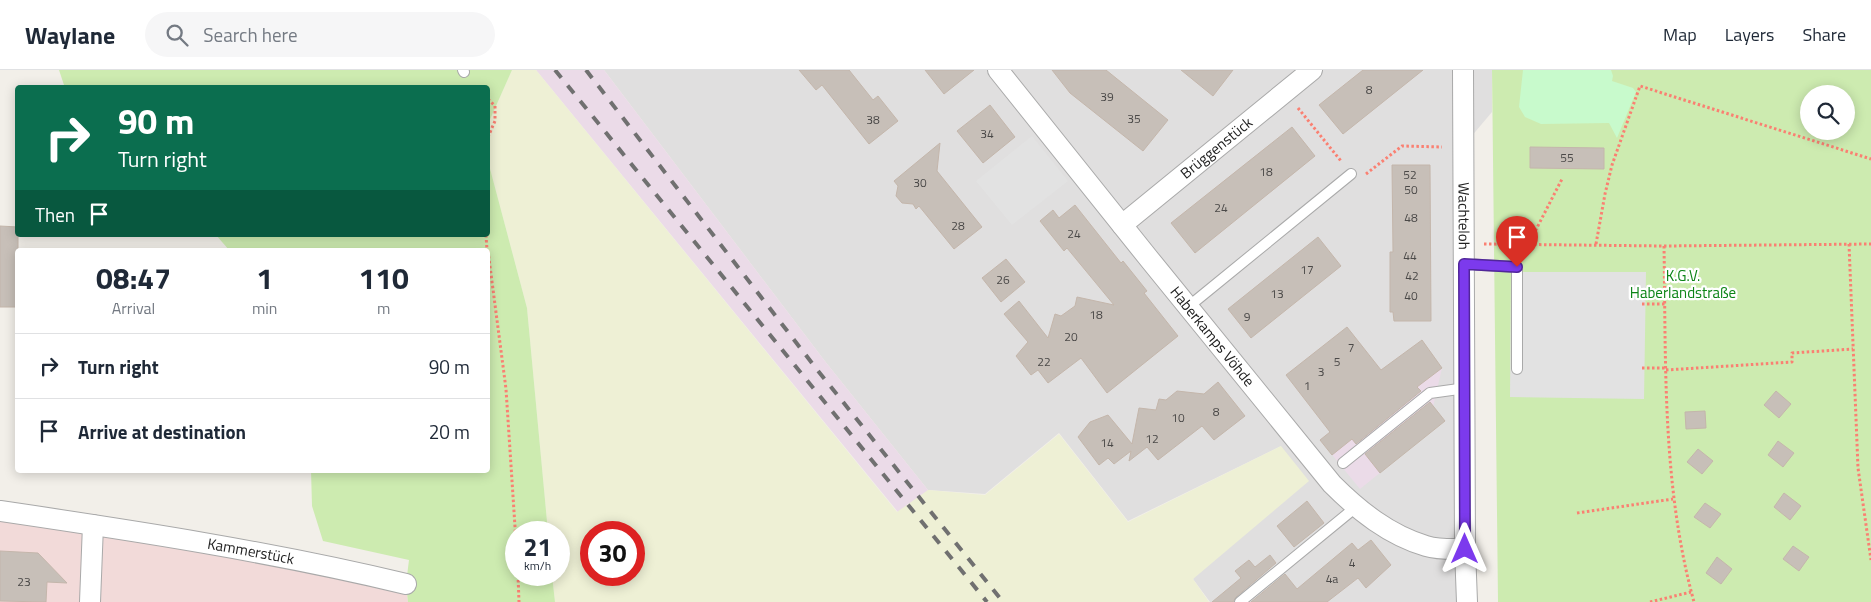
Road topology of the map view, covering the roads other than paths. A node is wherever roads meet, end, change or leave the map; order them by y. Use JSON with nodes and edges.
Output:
{"nodes":[{"id":1,"x":998,"y":70,"type":"edge"},
{"id":2,"x":1312,"y":70,"type":"edge"},
{"id":3,"x":1463,"y":70,"type":"edge"},
{"id":4,"x":1351,"y":174,"type":"road end"},
{"id":5,"x":1122,"y":225,"type":"junction"},
{"id":6,"x":1464,"y":264,"type":"junction"},
{"id":7,"x":1188,"y":307,"type":"junction"},
{"id":8,"x":1517,"y":369,"type":"dead end"},
{"id":9,"x":1466,"y":388,"type":"junction"},
{"id":10,"x":1343,"y":463,"type":"dead end"},
{"id":11,"x":1356,"y":507,"type":"junction"},
{"id":12,"x":0,"y":511,"type":"edge"},
{"id":13,"x":94,"y":525,"type":"junction"},
{"id":14,"x":1465,"y":549,"type":"junction"},
{"id":15,"x":406,"y":584,"type":"dead end"},
{"id":16,"x":90,"y":602,"type":"edge"},
{"id":17,"x":1240,"y":602,"type":"edge"},
{"id":18,"x":1467,"y":602,"type":"edge"}],
"edges":[{"from":1,"to":5,"type":"street","name":"Haberkamps Vöhde"},
{"from":2,"to":5,"type":"street","name":"Brüggenstück"},
{"from":3,"to":6,"type":"street","name":"Wachteloh"},
{"from":4,"to":7,"type":"lane"},
{"from":5,"to":7,"type":"street","name":"Haberkamps Vöhde"},
{"from":6,"to":8,"type":"lane"},
{"from":6,"to":9,"type":"street","name":"Wachteloh"},
{"from":7,"to":11,"type":"street","name":"Haberkamps Vöhde"},
{"from":9,"to":10,"type":"lane"},
{"from":9,"to":14,"type":"street","name":"Wachteloh"},
{"from":11,"to":14,"type":"street","name":"Haberkamps Vöhde"},
{"from":11,"to":17,"type":"lane"},
{"from":12,"to":13,"type":"street","name":"Kammerstück"},
{"from":13,"to":15,"type":"street","name":"Kammerstück"},
{"from":13,"to":16,"type":"street"},
{"from":14,"to":18,"type":"street","name":"Wachteloh"}]}
